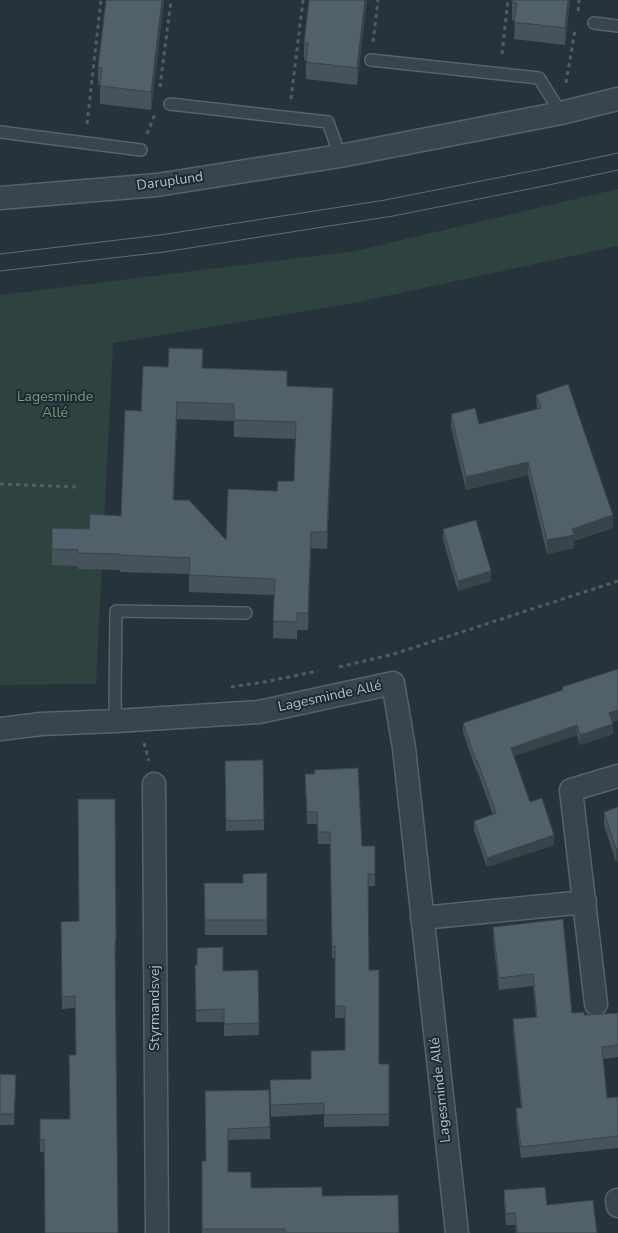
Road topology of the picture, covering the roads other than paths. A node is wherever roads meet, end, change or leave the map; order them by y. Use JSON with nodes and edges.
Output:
{"nodes":[{"id":1,"x":594,"y":23,"type":"dead end"},
{"id":2,"x":618,"y":26,"type":"edge"},
{"id":3,"x":371,"y":60,"type":"road end"},
{"id":4,"x":618,"y":99,"type":"edge"},
{"id":5,"x":170,"y":104,"type":"road end"},
{"id":6,"x":561,"y":113,"type":"junction"},
{"id":7,"x":0,"y":132,"type":"edge"},
{"id":8,"x":141,"y":150,"type":"road end"},
{"id":9,"x":340,"y":156,"type":"junction"},
{"id":10,"x":0,"y":198,"type":"edge"},
{"id":11,"x":246,"y":613,"type":"dead end"},
{"id":12,"x":116,"y":721,"type":"junction"},
{"id":13,"x":0,"y":729,"type":"edge"},
{"id":14,"x":618,"y":776,"type":"edge"},
{"id":15,"x":154,"y":784,"type":"road end"},
{"id":16,"x":585,"y":902,"type":"junction"},
{"id":17,"x":422,"y":918,"type":"junction"},
{"id":18,"x":596,"y":1004,"type":"dead end"},
{"id":19,"x":617,"y":1200,"type":"edge"},
{"id":20,"x":618,"y":1206,"type":"edge"},
{"id":21,"x":157,"y":1233,"type":"edge"},
{"id":22,"x":457,"y":1233,"type":"edge"}],
"edges":[{"from":1,"to":2,"type":"lane"},
{"from":3,"to":6,"type":"lane"},
{"from":4,"to":6,"type":"street","name":"Daruplund"},
{"from":5,"to":9,"type":"lane"},
{"from":6,"to":9,"type":"street","name":"Daruplund"},
{"from":7,"to":8,"type":"lane"},
{"from":9,"to":10,"type":"street","name":"Daruplund"},
{"from":11,"to":12,"type":"lane"},
{"from":12,"to":13,"type":"street","name":"Lagesminde Allé"},
{"from":12,"to":17,"type":"street","name":"Lagesminde Allé"},
{"from":14,"to":16,"type":"street"},
{"from":15,"to":21,"type":"street","name":"Styrmandsvej"},
{"from":16,"to":17,"type":"street"},
{"from":16,"to":18,"type":"street"},
{"from":17,"to":22,"type":"street","name":"Lagesminde Allé"},
{"from":19,"to":20,"type":"street"}]}
